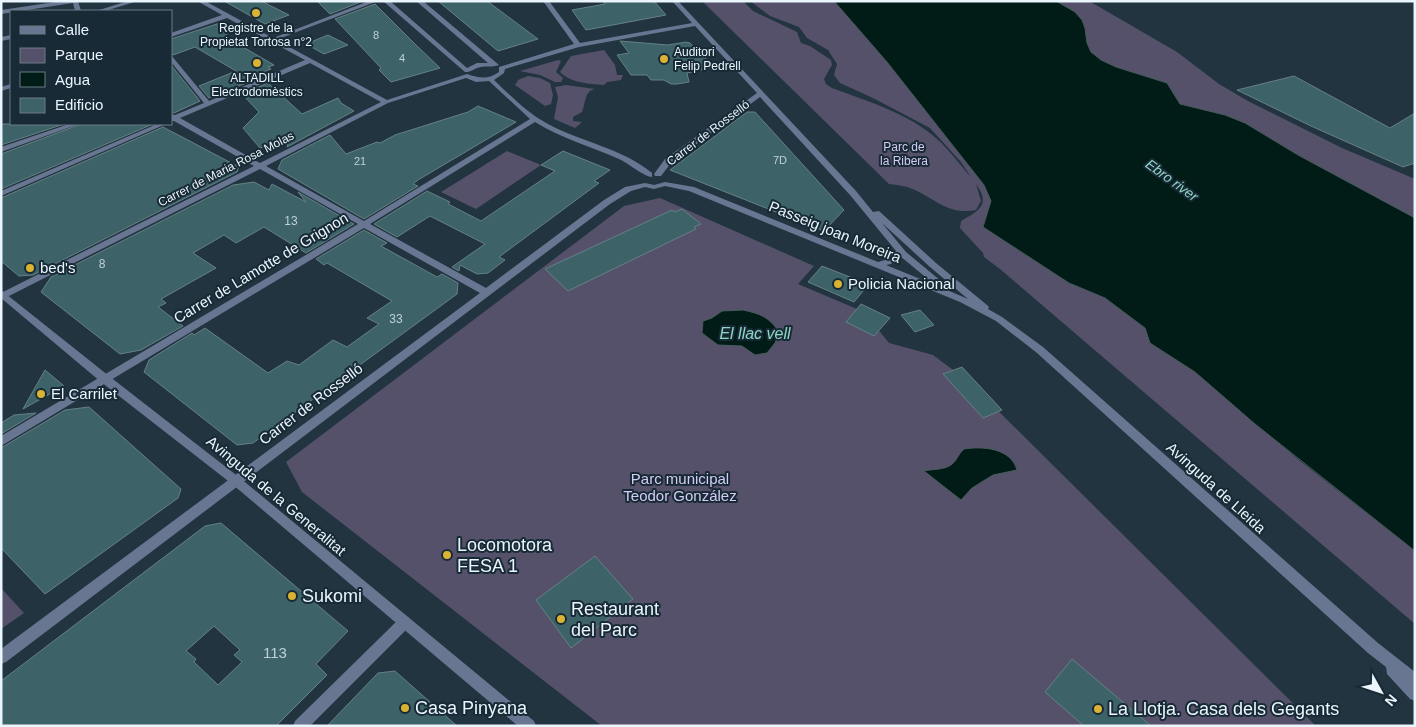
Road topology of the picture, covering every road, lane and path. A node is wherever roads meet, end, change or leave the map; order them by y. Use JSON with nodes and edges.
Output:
{"nodes":[{"id":1,"x":75,"y":1,"type":"edge"},
{"id":2,"x":135,"y":1,"type":"edge"},
{"id":3,"x":200,"y":1,"type":"edge"},
{"id":4,"x":375,"y":1,"type":"edge"},
{"id":5,"x":386,"y":1,"type":"edge"},
{"id":6,"x":418,"y":1,"type":"edge"},
{"id":7,"x":546,"y":1,"type":"edge"},
{"id":8,"x":675,"y":1,"type":"edge"},
{"id":9,"x":14,"y":10,"type":"edge"},
{"id":10,"x":103,"y":10,"type":"edge"},
{"id":11,"x":226,"y":16,"type":"junction"},
{"id":12,"x":696,"y":24,"type":"junction"},
{"id":13,"x":172,"y":35,"type":"edge"},
{"id":14,"x":271,"y":40,"type":"junction"},
{"id":15,"x":578,"y":46,"type":"junction"},
{"id":16,"x":172,"y":58,"type":"edge"},
{"id":17,"x":309,"y":61,"type":"junction"},
{"id":18,"x":493,"y":64,"type":"junction"},
{"id":19,"x":501,"y":68,"type":"junction"},
{"id":20,"x":467,"y":74,"type":"junction"},
{"id":21,"x":490,"y":79,"type":"junction"},
{"id":22,"x":761,"y":93,"type":"junction"},
{"id":23,"x":386,"y":102,"type":"junction"},
{"id":24,"x":208,"y":104,"type":"junction"},
{"id":25,"x":172,"y":118,"type":"edge"},
{"id":26,"x":535,"y":119,"type":"junction"},
{"id":27,"x":72,"y":125,"type":"edge"},
{"id":28,"x":160,"y":125,"type":"edge"},
{"id":29,"x":1,"y":150,"type":"edge"},
{"id":30,"x":258,"y":166,"type":"junction"},
{"id":31,"x":658,"y":174,"type":"junction"},
{"id":32,"x":649,"y":175,"type":"junction"},
{"id":33,"x":665,"y":184,"type":"junction"},
{"id":34,"x":645,"y":185,"type":"junction"},
{"id":35,"x":853,"y":193,"type":"junction"},
{"id":36,"x":1,"y":194,"type":"edge"},
{"id":37,"x":365,"y":224,"type":"junction"},
{"id":38,"x":901,"y":251,"type":"junction"},
{"id":39,"x":878,"y":265,"type":"junction"},
{"id":40,"x":485,"y":292,"type":"junction"},
{"id":41,"x":2,"y":295,"type":"edge"},
{"id":42,"x":963,"y":300,"type":"junction"},
{"id":43,"x":999,"y":319,"type":"junction"},
{"id":44,"x":1040,"y":350,"type":"joint"},
{"id":45,"x":106,"y":379,"type":"junction"},
{"id":46,"x":1,"y":442,"type":"edge"},
{"id":47,"x":236,"y":481,"type":"junction"},
{"id":48,"x":404,"y":623,"type":"junction"},
{"id":49,"x":1373,"y":648,"type":"junction"},
{"id":50,"x":1,"y":657,"type":"edge"},
{"id":51,"x":1415,"y":681,"type":"edge"},
{"id":52,"x":1415,"y":694,"type":"edge"},
{"id":53,"x":300,"y":726,"type":"edge"},
{"id":54,"x":529,"y":726,"type":"edge"}],
"edges":[{"from":1,"to":9,"type":"street"},
{"from":2,"to":10,"type":"street"},
{"from":3,"to":11,"type":"street"},
{"from":4,"to":14,"type":"street"},
{"from":5,"to":20,"type":"street"},
{"from":6,"to":18,"type":"street"},
{"from":7,"to":15,"type":"street"},
{"from":8,"to":12,"type":"street"},
{"from":11,"to":13,"type":"street"},
{"from":11,"to":14,"type":"street"},
{"from":12,"to":15,"type":"street"},
{"from":12,"to":22,"type":"street"},
{"from":14,"to":17,"type":"street"},
{"from":15,"to":19,"type":"street"},
{"from":16,"to":24,"type":"street"},
{"from":17,"to":23,"type":"street"},
{"from":17,"to":24,"type":"street"},
{"from":18,"to":19,"type":"street"},
{"from":18,"to":20,"type":"street","name":"Carrer de Maria Rosa Molas"},
{"from":19,"to":21,"type":"street"},
{"from":20,"to":21,"type":"street"},
{"from":20,"to":23,"type":"street","name":"Carrer de Maria Rosa Molas"},
{"from":21,"to":26,"type":"street"},
{"from":22,"to":31,"type":"street","name":"Carrer de Rosselló"},
{"from":22,"to":35,"type":"street"},
{"from":23,"to":30,"type":"street","name":"Carrer de Maria Rosa Molas"},
{"from":24,"to":25,"type":"street"},
{"from":25,"to":30,"type":"street"},
{"from":26,"to":32,"type":"street"},
{"from":26,"to":37,"type":"street","name":"Carrer de Lamotte de Grignon"},
{"from":27,"to":29,"type":"street"},
{"from":28,"to":36,"type":"street"},
{"from":30,"to":37,"type":"street"},
{"from":30,"to":41,"type":"street","name":"Carrer de Maria Rosa Molas"},
{"from":31,"to":32,"type":"street"},
{"from":31,"to":33,"type":"street"},
{"from":32,"to":34,"type":"street"},
{"from":33,"to":34,"type":"street","name":"Passeig joan Moreira"},
{"from":33,"to":39,"type":"street","name":"Passeig joan Moreira"},
{"from":34,"to":40,"type":"street","name":"Carrer de Rosselló"},
{"from":35,"to":38,"type":"street"},
{"from":35,"to":43,"type":"street"},
{"from":37,"to":40,"type":"street"},
{"from":37,"to":45,"type":"street","name":"Carrer de Lamotte de Grignon"},
{"from":38,"to":39,"type":"street"},
{"from":38,"to":42,"type":"street"},
{"from":39,"to":42,"type":"street","name":"Passeig joan Moreira"},
{"from":40,"to":47,"type":"street","name":"Carrer de Rosselló"},
{"from":41,"to":45,"type":"street","name":"Avinguda de la Generalitat"},
{"from":42,"to":43,"type":"street","name":"Passeig joan Moreira"},
{"from":43,"to":44,"type":"street","name":"Passeig joan Moreira"},
{"from":44,"to":49,"type":"street","name":"Avinguda de Lleida"},
{"from":45,"to":46,"type":"street","name":"Carrer de Lamotte de Grignon"},
{"from":45,"to":47,"type":"street","name":"Avinguda de la Generalitat"},
{"from":47,"to":48,"type":"street","name":"Avinguda de la Generalitat"},
{"from":47,"to":50,"type":"street","name":"Carrer de Rosselló"},
{"from":48,"to":53,"type":"street"},
{"from":48,"to":54,"type":"street","name":"Avinguda de la Generalitat"},
{"from":49,"to":51,"type":"street"},
{"from":49,"to":52,"type":"street"}]}
